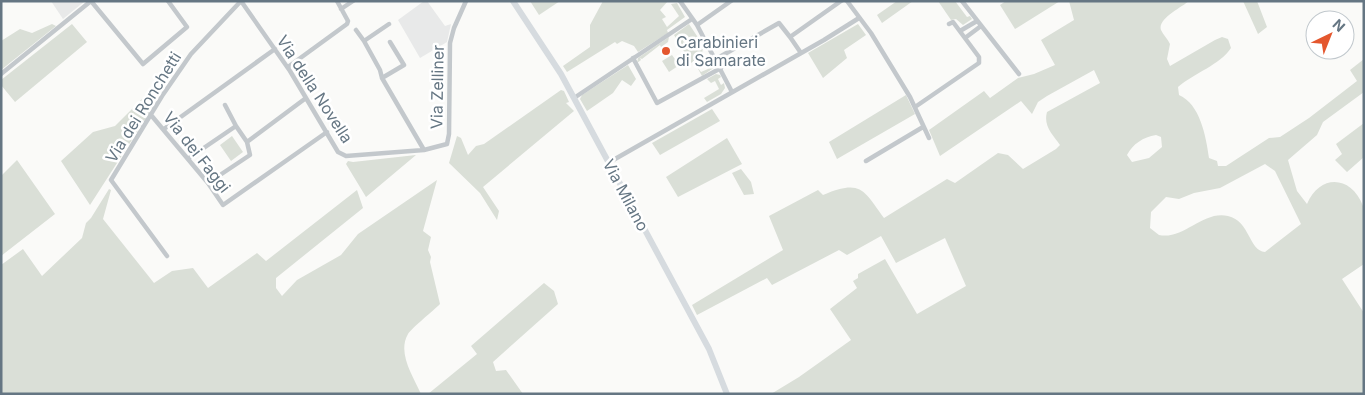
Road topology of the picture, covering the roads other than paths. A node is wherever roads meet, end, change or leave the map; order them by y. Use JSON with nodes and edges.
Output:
{"nodes":[{"id":1,"x":91,"y":1,"type":"edge"},
{"id":2,"x":168,"y":1,"type":"edge"},
{"id":3,"x":241,"y":1,"type":"edge"},
{"id":4,"x":337,"y":1,"type":"edge"},
{"id":5,"x":352,"y":1,"type":"edge"},
{"id":6,"x":466,"y":1,"type":"edge"},
{"id":7,"x":513,"y":1,"type":"edge"},
{"id":8,"x":680,"y":1,"type":"edge"},
{"id":9,"x":731,"y":1,"type":"edge"},
{"id":10,"x":841,"y":1,"type":"edge"},
{"id":11,"x":847,"y":1,"type":"edge"},
{"id":12,"x":964,"y":2,"type":"edge"},
{"id":13,"x":341,"y":9,"type":"junction"},
{"id":14,"x":859,"y":18,"type":"junction"},
{"id":15,"x":692,"y":19,"type":"junction"},
{"id":16,"x":977,"y":21,"type":"junction"},
{"id":17,"x":389,"y":24,"type":"dead end"},
{"id":18,"x":949,"y":24,"type":"dead end"},
{"id":19,"x":696,"y":25,"type":"junction"},
{"id":20,"x":981,"y":26,"type":"junction"},
{"id":21,"x":356,"y":30,"type":"dead end"},
{"id":22,"x":960,"y":32,"type":"junction"},
{"id":23,"x":790,"y":37,"type":"junction"},
{"id":24,"x":965,"y":38,"type":"junction"},
{"id":25,"x":364,"y":41,"type":"junction"},
{"id":26,"x":390,"y":42,"type":"dead end"},
{"id":27,"x":275,"y":49,"type":"junction"},
{"id":28,"x":802,"y":53,"type":"junction"},
{"id":29,"x":632,"y":58,"type":"junction"},
{"id":30,"x":716,"y":59,"type":"junction"},
{"id":31,"x":288,"y":67,"type":"junction"},
{"id":32,"x":721,"y":68,"type":"junction"},
{"id":33,"x":1,"y":74,"type":"edge"},
{"id":34,"x":1019,"y":74,"type":"dead end"},
{"id":35,"x":382,"y":78,"type":"junction"},
{"id":36,"x":732,"y":92,"type":"junction"},
{"id":37,"x":306,"y":98,"type":"junction"},
{"id":38,"x":574,"y":98,"type":"junction"},
{"id":39,"x":225,"y":105,"type":"dead end"},
{"id":40,"x":915,"y":107,"type":"junction"},
{"id":41,"x":151,"y":114,"type":"junction"},
{"id":42,"x":236,"y":126,"type":"junction"},
{"id":43,"x":923,"y":127,"type":"junction"},
{"id":44,"x":164,"y":128,"type":"junction"},
{"id":45,"x":326,"y":132,"type":"junction"},
{"id":46,"x":929,"y":138,"type":"dead end"},
{"id":47,"x":247,"y":142,"type":"junction"},
{"id":48,"x":445,"y":146,"type":"joint"},
{"id":49,"x":424,"y":150,"type":"junction"},
{"id":50,"x":189,"y":158,"type":"junction"},
{"id":51,"x":866,"y":161,"type":"dead end"},
{"id":52,"x":608,"y":163,"type":"junction"},
{"id":53,"x":208,"y":183,"type":"junction"},
{"id":54,"x":167,"y":256,"type":"dead end"},
{"id":55,"x":727,"y":394,"type":"edge"}],
"edges":[{"from":1,"to":2,"type":"street"},
{"from":1,"to":33,"type":"street"},
{"from":3,"to":27,"type":"street","name":"Via della Novella"},
{"from":3,"to":41,"type":"street","name":"Via dei Ronchetti"},
{"from":4,"to":13,"type":"street"},
{"from":5,"to":13,"type":"street"},
{"from":6,"to":48,"type":"street","name":"Via Zelliner"},
{"from":7,"to":38,"type":"street","name":"Via Milano"},
{"from":8,"to":15,"type":"street"},
{"from":9,"to":19,"type":"street"},
{"from":10,"to":23,"type":"street"},
{"from":11,"to":14,"type":"street"},
{"from":12,"to":16,"type":"street"},
{"from":13,"to":31,"type":"street"},
{"from":14,"to":28,"type":"street"},
{"from":14,"to":40,"type":"street"},
{"from":15,"to":19,"type":"street"},
{"from":15,"to":29,"type":"street"},
{"from":16,"to":20,"type":"street"},
{"from":16,"to":22,"type":"street"},
{"from":17,"to":25,"type":"street"},
{"from":18,"to":22,"type":"street"},
{"from":19,"to":30,"type":"street"},
{"from":20,"to":24,"type":"street"},
{"from":20,"to":34,"type":"street"},
{"from":21,"to":25,"type":"street"},
{"from":22,"to":24,"type":"street"},
{"from":23,"to":28,"type":"street"},
{"from":23,"to":30,"type":"street"},
{"from":24,"to":40,"type":"street"},
{"from":25,"to":35,"type":"street"},
{"from":26,"to":35,"type":"street"},
{"from":27,"to":31,"type":"street","name":"Via della Novella"},
{"from":27,"to":44,"type":"street"},
{"from":28,"to":36,"type":"street"},
{"from":29,"to":32,"type":"street"},
{"from":29,"to":38,"type":"street"},
{"from":30,"to":32,"type":"street"},
{"from":31,"to":37,"type":"street","name":"Via della Novella"},
{"from":32,"to":36,"type":"street"},
{"from":35,"to":49,"type":"street"},
{"from":36,"to":52,"type":"street"},
{"from":37,"to":45,"type":"street","name":"Via della Novella"},
{"from":37,"to":47,"type":"street"},
{"from":38,"to":52,"type":"street","name":"Via Milano"},
{"from":39,"to":42,"type":"street"},
{"from":40,"to":43,"type":"street"},
{"from":41,"to":44,"type":"street","name":"Via dei Faggi"},
{"from":41,"to":54,"type":"street","name":"Via dei Ronchetti"},
{"from":42,"to":47,"type":"street"},
{"from":42,"to":50,"type":"street"},
{"from":43,"to":46,"type":"street"},
{"from":43,"to":51,"type":"street"},
{"from":44,"to":50,"type":"street","name":"Via dei Faggi"},
{"from":45,"to":49,"type":"street","name":"Via della Novella"},
{"from":45,"to":53,"type":"street","name":"Via dei Faggi"},
{"from":47,"to":53,"type":"street"},
{"from":48,"to":49,"type":"street","name":"Via della Novella"},
{"from":50,"to":53,"type":"street","name":"Via dei Faggi"},
{"from":52,"to":55,"type":"street","name":"Via Milano"}]}
